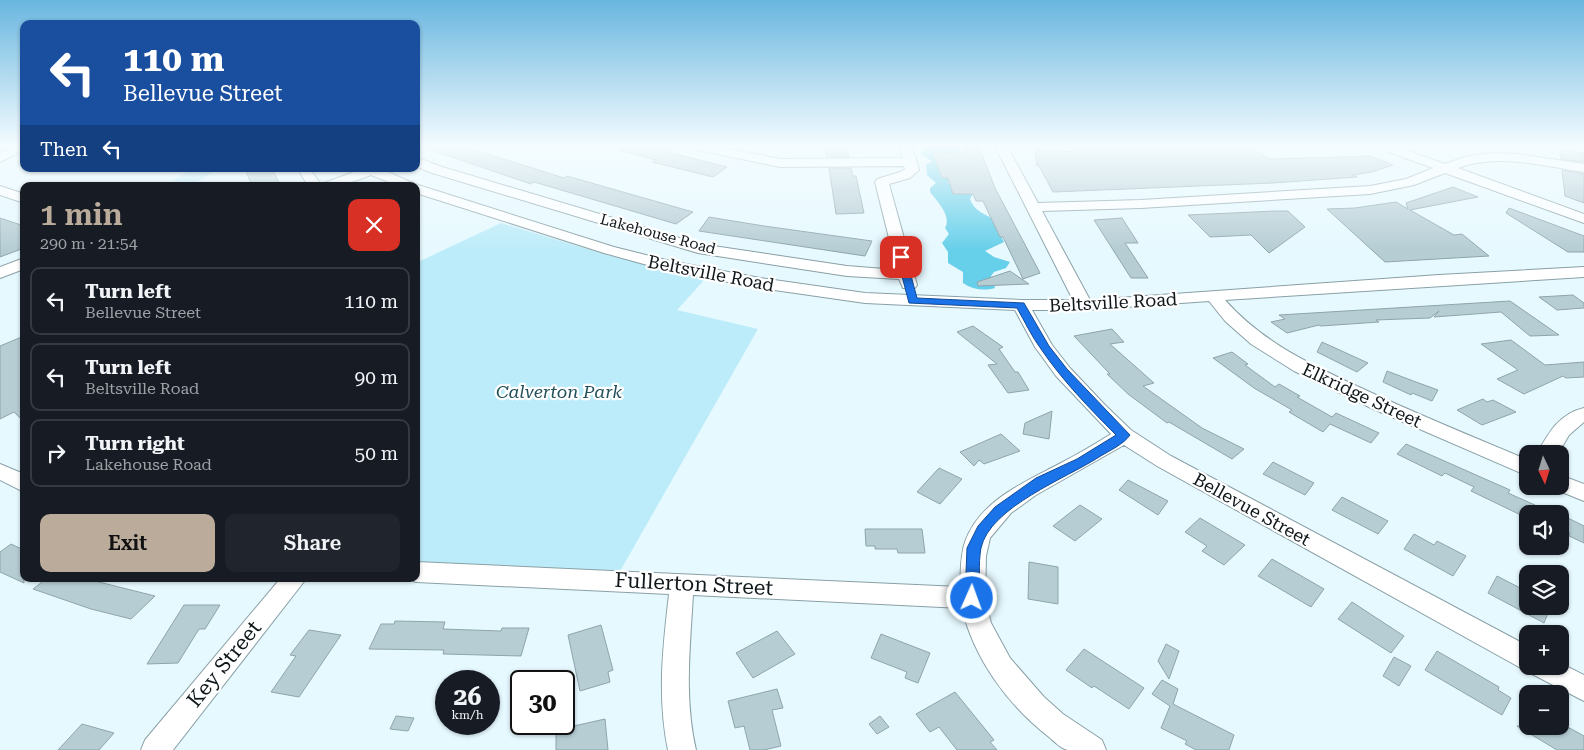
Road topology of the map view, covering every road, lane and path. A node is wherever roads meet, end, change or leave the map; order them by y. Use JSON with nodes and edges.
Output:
{"nodes":[{"id":1,"x":474,"y":181,"type":"edge"},
{"id":2,"x":885,"y":181,"type":"edge"},
{"id":3,"x":1020,"y":181,"type":"edge"},
{"id":4,"x":1410,"y":181,"type":"edge"},
{"id":5,"x":1480,"y":181,"type":"edge"},
{"id":6,"x":420,"y":189,"type":"edge"},
{"id":7,"x":0,"y":190,"type":"edge"},
{"id":8,"x":19,"y":197,"type":"edge"},
{"id":9,"x":0,"y":200,"type":"edge"},
{"id":10,"x":543,"y":202,"type":"junction"},
{"id":11,"x":1034,"y":206,"type":"junction"},
{"id":12,"x":1584,"y":219,"type":"edge"},
{"id":13,"x":513,"y":220,"type":"junction"},
{"id":14,"x":703,"y":249,"type":"junction"},
{"id":15,"x":20,"y":265,"type":"edge"},
{"id":16,"x":686,"y":269,"type":"junction"},
{"id":17,"x":1584,"y":272,"type":"edge"},
{"id":18,"x":0,"y":274,"type":"edge"},
{"id":19,"x":906,"y":275,"type":"junction"},
{"id":20,"x":1213,"y":296,"type":"junction"},
{"id":21,"x":913,"y":301,"type":"junction"},
{"id":22,"x":1021,"y":305,"type":"junction"},
{"id":23,"x":1084,"y":305,"type":"junction"},
{"id":24,"x":1584,"y":414,"type":"edge"},
{"id":25,"x":1124,"y":435,"type":"junction"},
{"id":26,"x":1552,"y":445,"type":"edge"},
{"id":27,"x":1519,"y":465,"type":"edge"},
{"id":28,"x":1569,"y":487,"type":"edge"},
{"id":29,"x":1584,"y":494,"type":"edge"},
{"id":30,"x":420,"y":572,"type":"edge"},
{"id":31,"x":292,"y":582,"type":"edge"},
{"id":32,"x":682,"y":583,"type":"junction"},
{"id":33,"x":972,"y":598,"type":"junction"},
{"id":34,"x":1519,"y":654,"type":"edge"},
{"id":35,"x":1558,"y":675,"type":"edge"},
{"id":36,"x":1584,"y":689,"type":"edge"},
{"id":37,"x":155,"y":750,"type":"edge"},
{"id":38,"x":682,"y":750,"type":"edge"},
{"id":39,"x":1092,"y":750,"type":"edge"}],
"edges":[{"from":1,"to":10,"type":"street","name":"Lakehouse Road"},
{"from":2,"to":19,"type":"street"},
{"from":3,"to":11,"type":"street"},
{"from":4,"to":11,"type":"street"},
{"from":5,"to":12,"type":"street"},
{"from":6,"to":13,"type":"street","name":"Beltsville Road"},
{"from":7,"to":8,"type":"street"},
{"from":8,"to":9,"type":"street"},
{"from":10,"to":13,"type":"street"},
{"from":10,"to":14,"type":"street","name":"Lakehouse Road"},
{"from":11,"to":23,"type":"street"},
{"from":13,"to":16,"type":"street","name":"Beltsville Road"},
{"from":14,"to":16,"type":"street"},
{"from":14,"to":19,"type":"street","name":"Lakehouse Road"},
{"from":15,"to":18,"type":"street"},
{"from":16,"to":21,"type":"street","name":"Beltsville Road"},
{"from":17,"to":20,"type":"street","name":"Beltsville Road"},
{"from":19,"to":21,"type":"street"},
{"from":20,"to":23,"type":"street","name":"Beltsville Road"},
{"from":20,"to":27,"type":"street","name":"Elkridge Street"},
{"from":21,"to":22,"type":"street","name":"Beltsville Road"},
{"from":22,"to":23,"type":"street","name":"Beltsville Road"},
{"from":22,"to":25,"type":"street","name":"Bellevue Street"},
{"from":24,"to":26,"type":"street"},
{"from":25,"to":33,"type":"street"},
{"from":25,"to":34,"type":"street","name":"Bellevue Street"},
{"from":28,"to":29,"type":"street"},
{"from":30,"to":32,"type":"street","name":"Fullerton Street"},
{"from":31,"to":37,"type":"street","name":"Key Street"},
{"from":32,"to":33,"type":"street","name":"Fullerton Street"},
{"from":32,"to":38,"type":"street"},
{"from":33,"to":39,"type":"street"},
{"from":35,"to":36,"type":"street"}]}
